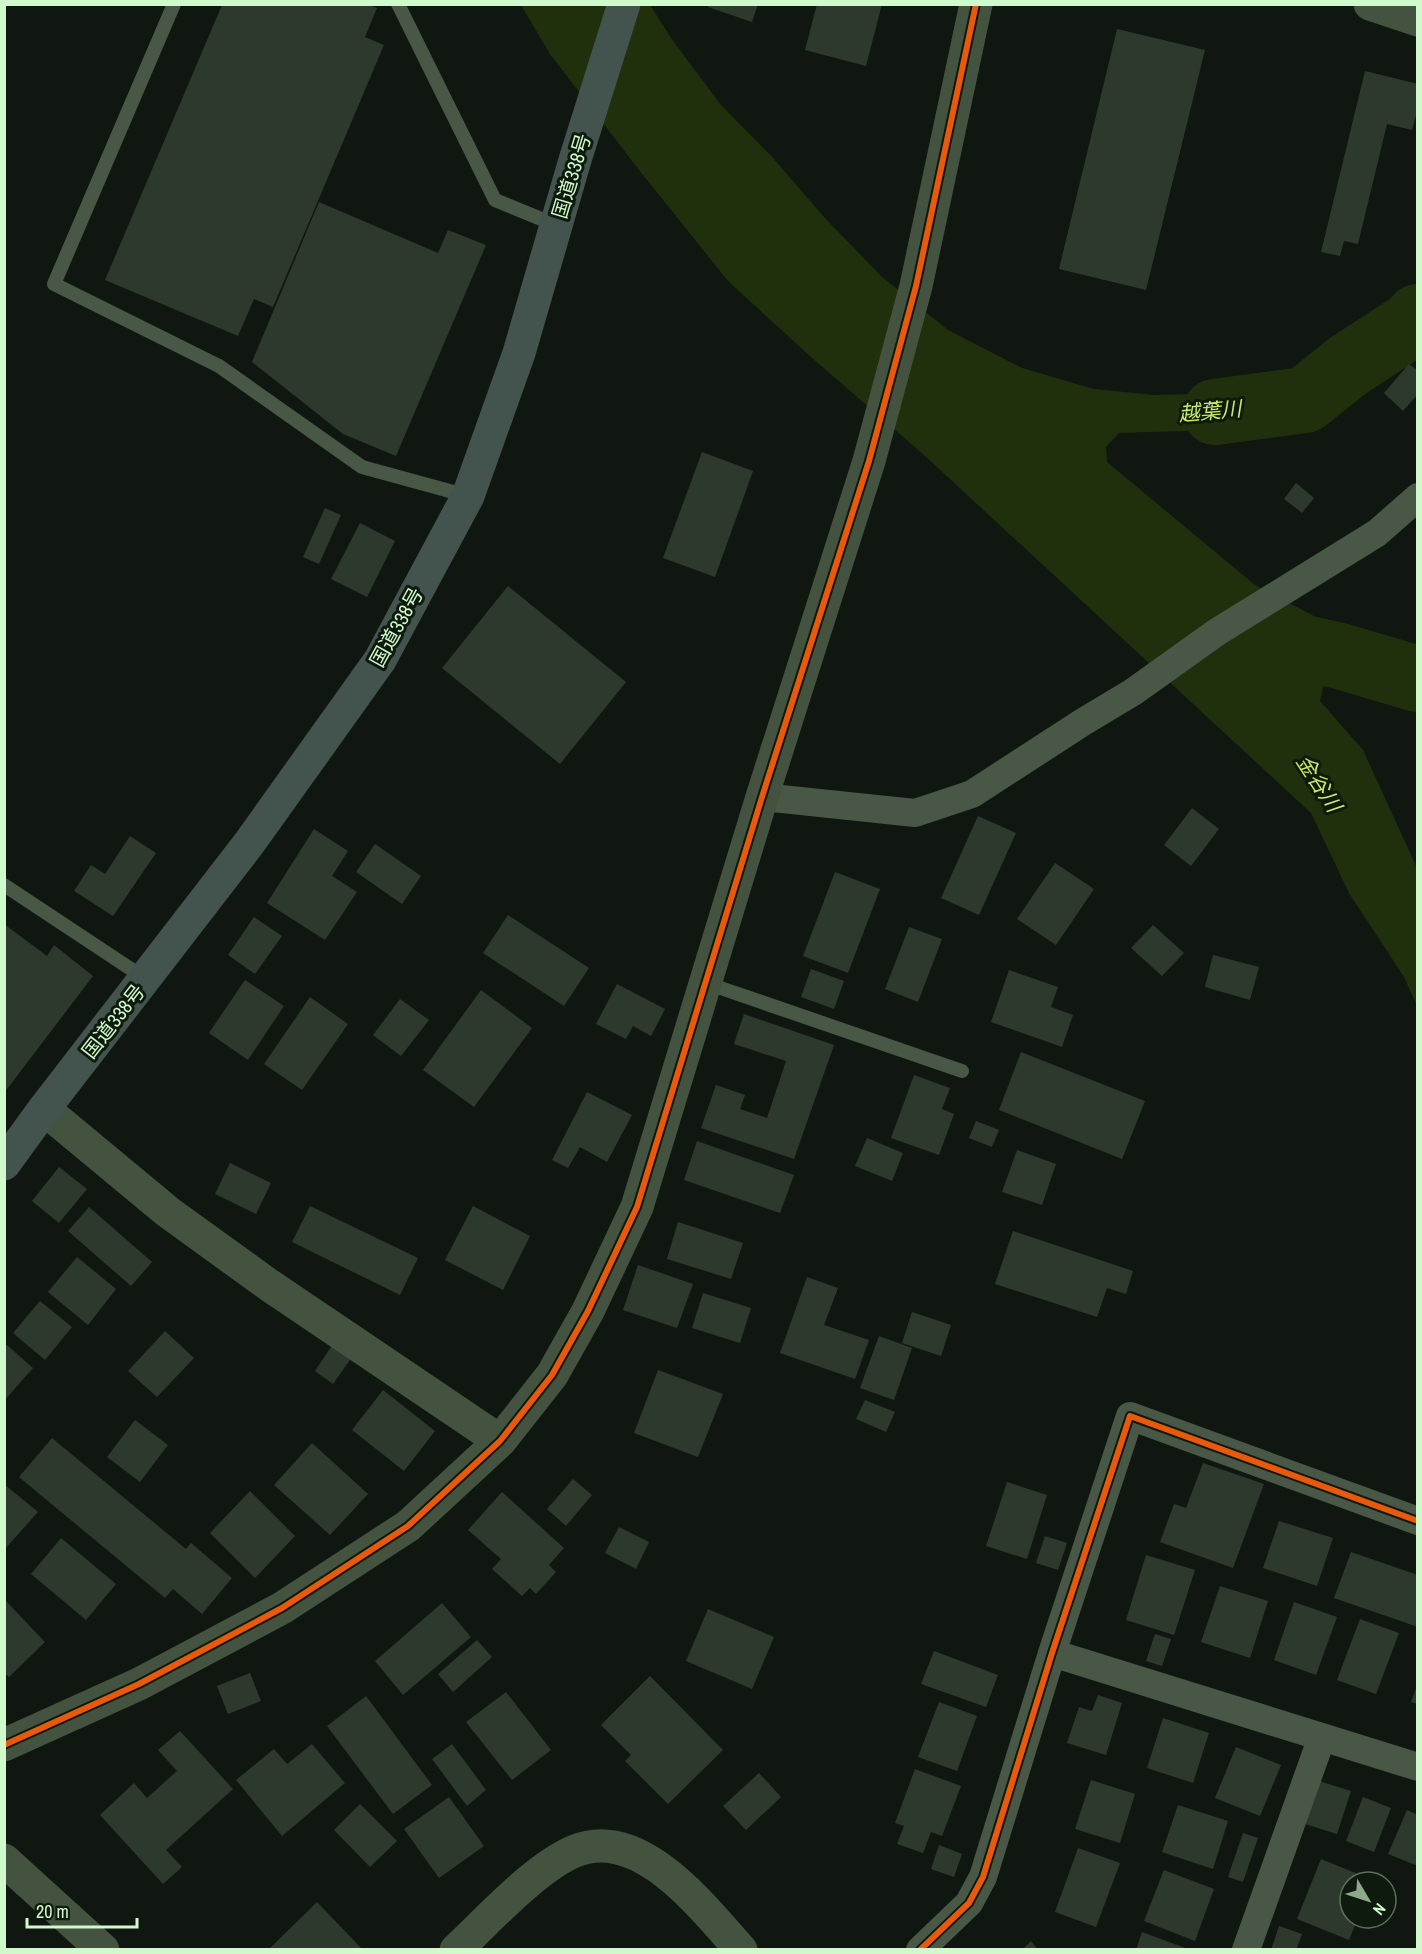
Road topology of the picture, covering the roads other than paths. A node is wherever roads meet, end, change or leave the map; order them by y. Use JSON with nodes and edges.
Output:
{"nodes":[{"id":1,"x":174,"y":4,"type":"edge"},
{"id":2,"x":398,"y":4,"type":"edge"},
{"id":3,"x":624,"y":4,"type":"edge"},
{"id":4,"x":976,"y":4,"type":"edge"},
{"id":5,"x":1370,"y":4,"type":"edge"},
{"id":6,"x":1418,"y":20,"type":"edge"},
{"id":7,"x":556,"y":225,"type":"junction"},
{"id":8,"x":468,"y":496,"type":"junction"},
{"id":9,"x":1418,"y":497,"type":"edge"},
{"id":10,"x":762,"y":797,"type":"junction"},
{"id":11,"x":4,"y":885,"type":"edge"},
{"id":12,"x":146,"y":979,"type":"junction"},
{"id":13,"x":706,"y":983,"type":"junction"},
{"id":14,"x":962,"y":1071,"type":"dead end"},
{"id":15,"x":45,"y":1109,"type":"junction"},
{"id":16,"x":4,"y":1164,"type":"edge"},
{"id":17,"x":500,"y":1441,"type":"junction"},
{"id":18,"x":1418,"y":1521,"type":"edge"},
{"id":19,"x":1052,"y":1653,"type":"junction"},
{"id":20,"x":1322,"y":1737,"type":"junction"},
{"id":21,"x":4,"y":1745,"type":"edge"},
{"id":22,"x":1418,"y":1767,"type":"edge"},
{"id":23,"x":4,"y":1860,"type":"edge"},
{"id":24,"x":103,"y":1950,"type":"edge"},
{"id":25,"x":456,"y":1950,"type":"edge"},
{"id":26,"x":741,"y":1950,"type":"edge"},
{"id":27,"x":920,"y":1950,"type":"edge"},
{"id":28,"x":1246,"y":1950,"type":"edge"}],
"edges":[{"from":1,"to":8,"type":"lane"},
{"from":2,"to":7,"type":"lane"},
{"from":3,"to":7,"type":"highway","name":"国道338号"},
{"from":4,"to":10,"type":"street"},
{"from":5,"to":6,"type":"street"},
{"from":7,"to":8,"type":"highway","name":"国道338号"},
{"from":8,"to":12,"type":"highway","name":"国道338号"},
{"from":9,"to":10,"type":"street"},
{"from":10,"to":13,"type":"street"},
{"from":11,"to":12,"type":"lane"},
{"from":12,"to":15,"type":"highway","name":"国道338号"},
{"from":13,"to":14,"type":"lane"},
{"from":13,"to":17,"type":"street"},
{"from":15,"to":16,"type":"highway","name":"国道338号"},
{"from":15,"to":17,"type":"street"},
{"from":17,"to":21,"type":"street"},
{"from":18,"to":19,"type":"street"},
{"from":19,"to":20,"type":"street"},
{"from":19,"to":27,"type":"street"},
{"from":20,"to":22,"type":"street"},
{"from":20,"to":28,"type":"street"},
{"from":23,"to":24,"type":"street"},
{"from":25,"to":26,"type":"street"}]}
